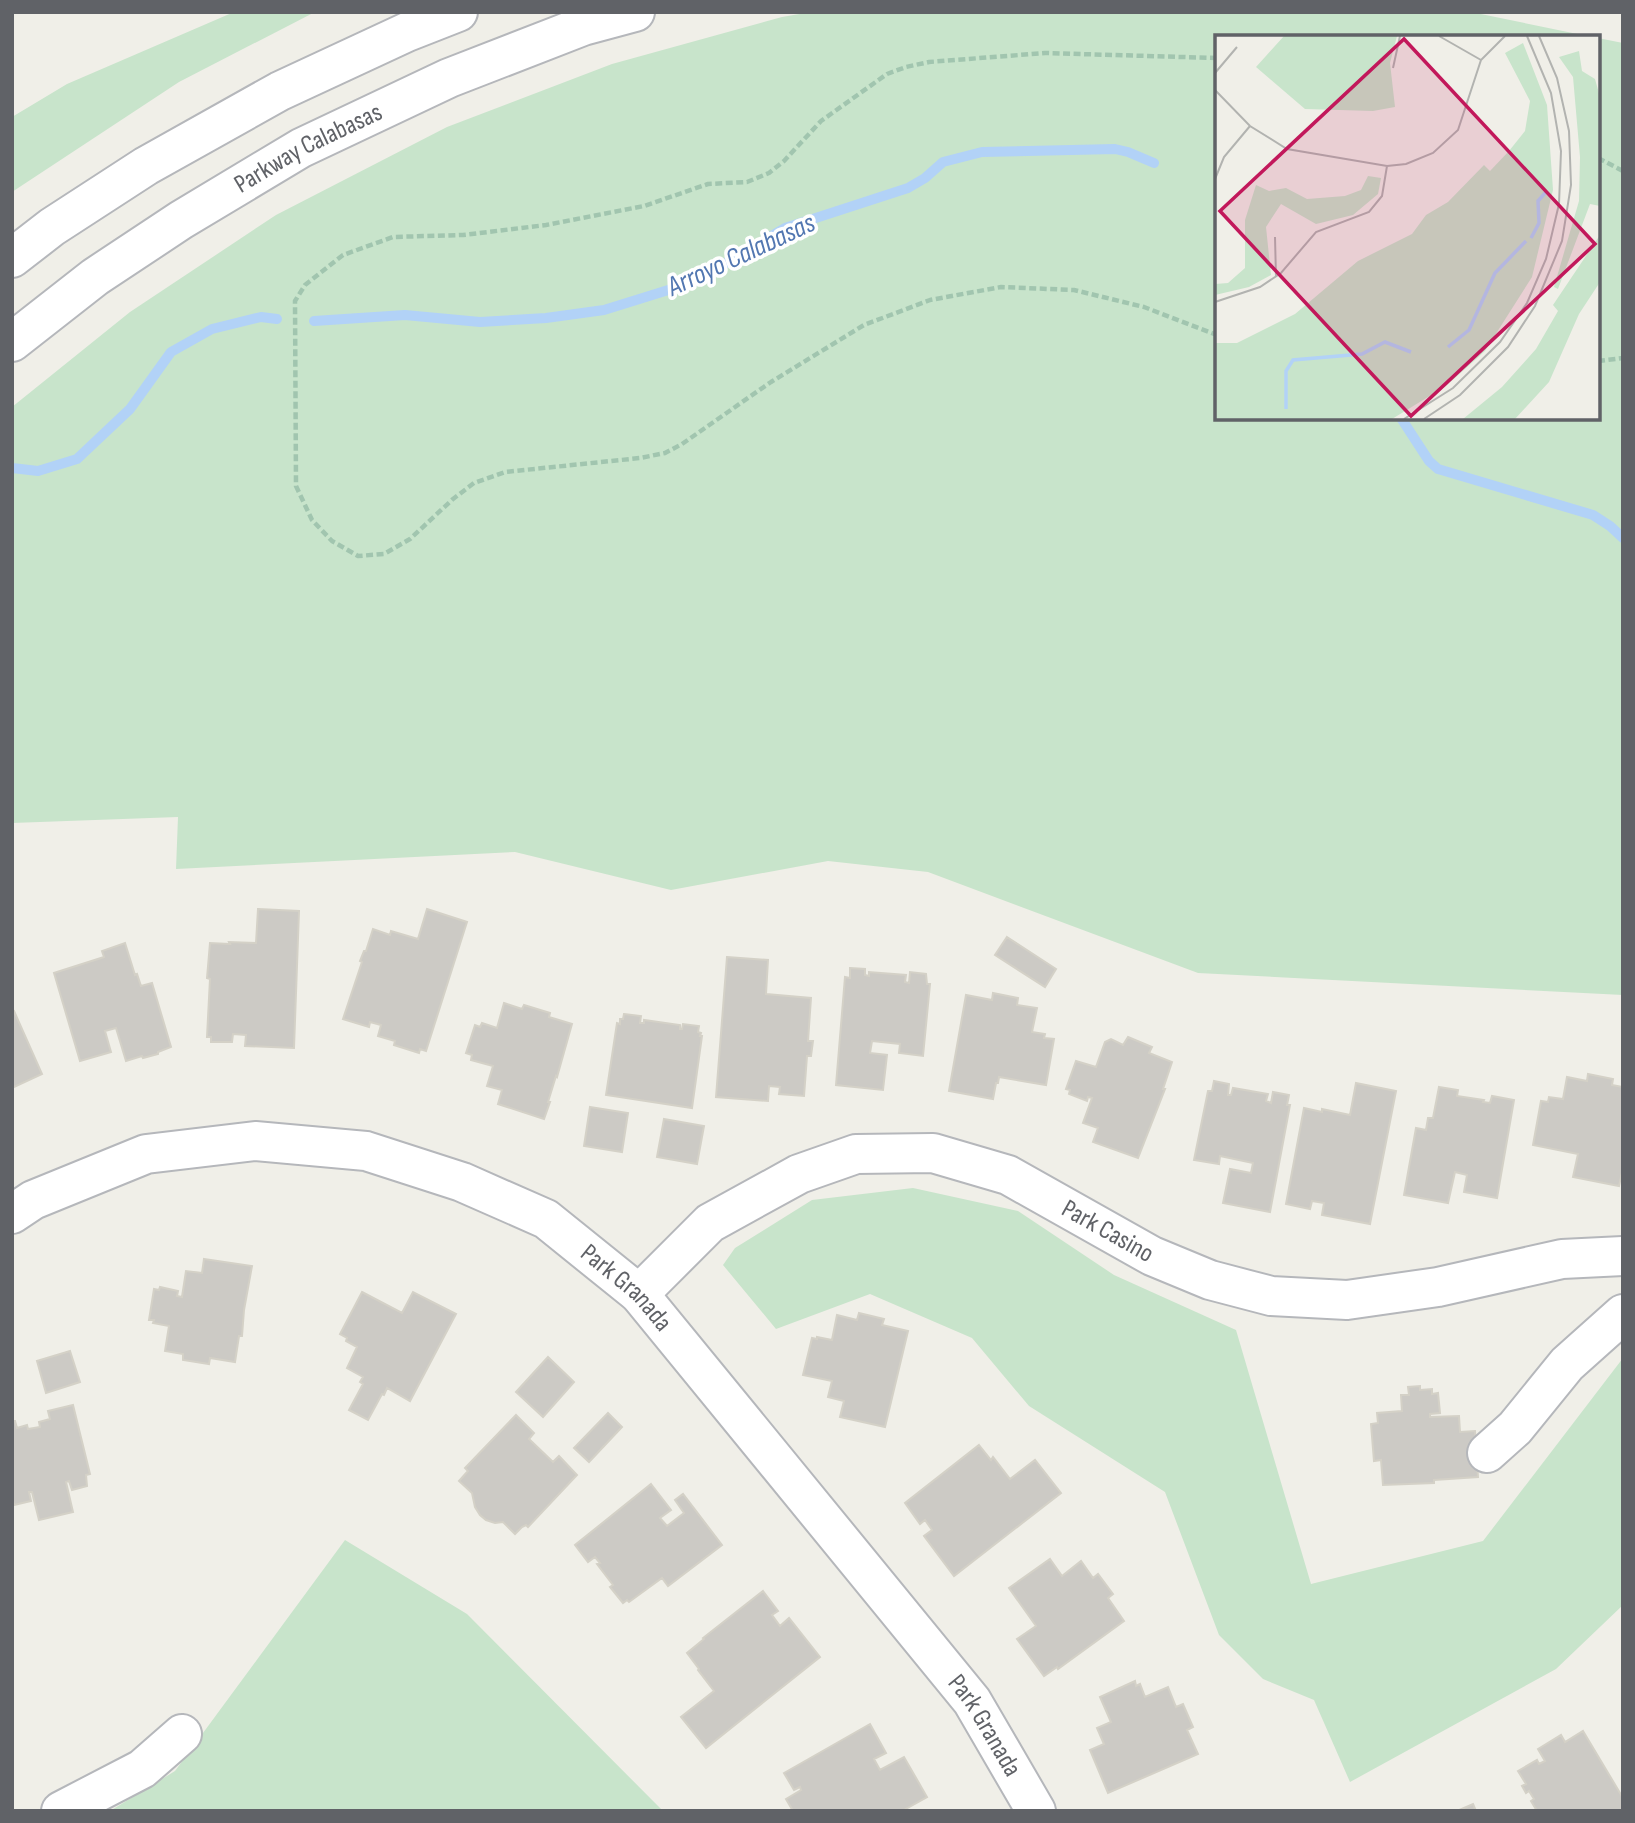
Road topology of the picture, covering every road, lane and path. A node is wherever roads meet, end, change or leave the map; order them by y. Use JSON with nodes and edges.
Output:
{"nodes":[{"id":1,"x":458,"y":12,"type":"edge"},
{"id":2,"x":635,"y":12,"type":"edge"},
{"id":3,"x":1215,"y":58,"type":"edge"},
{"id":4,"x":1600,"y":159,"type":"edge"},
{"id":5,"x":1623,"y":172,"type":"edge"},
{"id":6,"x":12,"y":258,"type":"edge"},
{"id":7,"x":1215,"y":334,"type":"edge"},
{"id":8,"x":12,"y":342,"type":"edge"},
{"id":9,"x":1623,"y":358,"type":"edge"},
{"id":10,"x":1600,"y":361,"type":"edge"},
{"id":11,"x":12,"y":1214,"type":"edge"},
{"id":12,"x":1623,"y":1256,"type":"edge"},
{"id":13,"x":639,"y":1294,"type":"junction"},
{"id":14,"x":1623,"y":1314,"type":"edge"},
{"id":15,"x":1487,"y":1454,"type":"dead end"},
{"id":16,"x":182,"y":1734,"type":"dead end"},
{"id":17,"x":61,"y":1811,"type":"edge"},
{"id":18,"x":1036,"y":1811,"type":"edge"}],
"edges":[{"from":1,"to":6,"type":"street"},
{"from":2,"to":8,"type":"street","name":"Parkway Calabasas"},
{"from":3,"to":7,"type":"path"},
{"from":4,"to":5,"type":"path"},
{"from":9,"to":10,"type":"path"},
{"from":11,"to":13,"type":"street","name":"Park Granada"},
{"from":12,"to":13,"type":"street","name":"Park Casino"},
{"from":13,"to":18,"type":"street","name":"Park Granada"},
{"from":14,"to":15,"type":"street"},
{"from":16,"to":17,"type":"street"}]}
